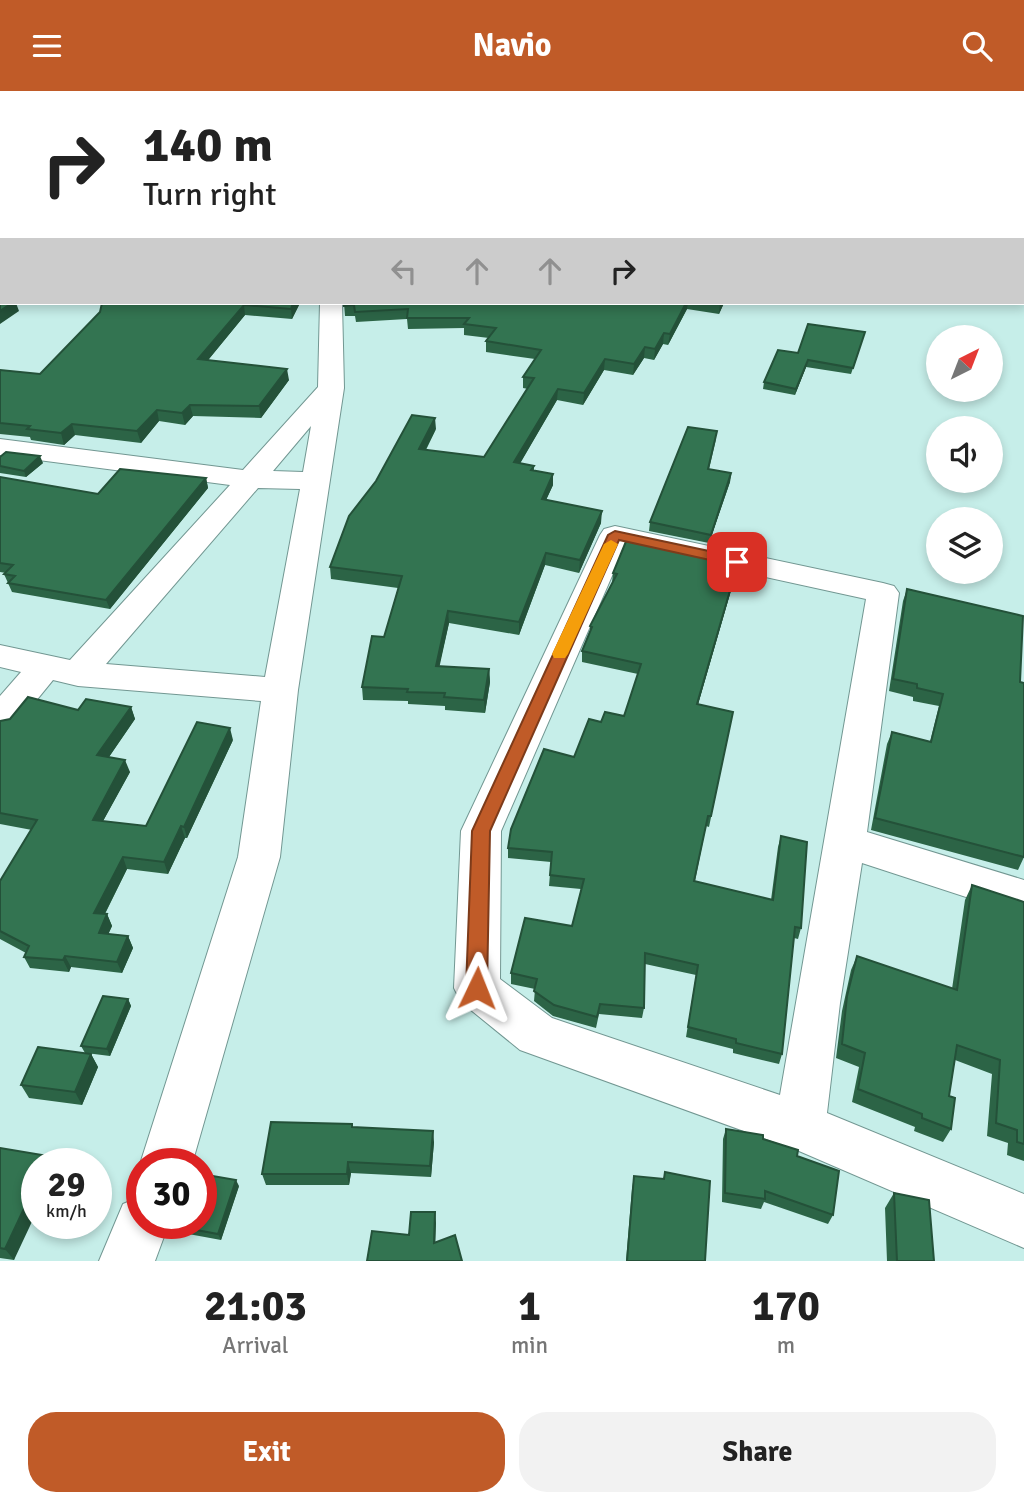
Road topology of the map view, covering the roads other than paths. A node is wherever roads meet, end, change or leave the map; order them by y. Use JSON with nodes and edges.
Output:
{"nodes":[{"id":1,"x":331,"y":305,"type":"edge"},
{"id":2,"x":331,"y":388,"type":"junction"},
{"id":3,"x":0,"y":447,"type":"edge"},
{"id":4,"x":251,"y":479,"type":"junction"},
{"id":5,"x":315,"y":481,"type":"junction"},
{"id":6,"x":0,"y":656,"type":"edge"},
{"id":7,"x":62,"y":670,"type":"junction"},
{"id":8,"x":280,"y":690,"type":"junction"},
{"id":9,"x":0,"y":720,"type":"edge"},
{"id":10,"x":845,"y":841,"type":"junction"},
{"id":11,"x":1024,"y":898,"type":"edge"},
{"id":12,"x":800,"y":1126,"type":"junction"},
{"id":13,"x":171,"y":1148,"type":"edge"},
{"id":14,"x":1024,"y":1221,"type":"edge"},
{"id":15,"x":136,"y":1239,"type":"edge"},
{"id":16,"x":127,"y":1261,"type":"edge"}],
"edges":[{"from":1,"to":2,"type":"street"},
{"from":2,"to":4,"type":"street"},
{"from":2,"to":5,"type":"street"},
{"from":3,"to":4,"type":"street"},
{"from":4,"to":5,"type":"street"},
{"from":4,"to":7,"type":"street"},
{"from":5,"to":8,"type":"street"},
{"from":6,"to":7,"type":"street"},
{"from":7,"to":8,"type":"street"},
{"from":7,"to":9,"type":"street"},
{"from":8,"to":13,"type":"street"},
{"from":10,"to":11,"type":"street"},
{"from":10,"to":12,"type":"street"},
{"from":10,"to":12,"type":"street"},
{"from":12,"to":14,"type":"street"},
{"from":15,"to":16,"type":"street"}]}
